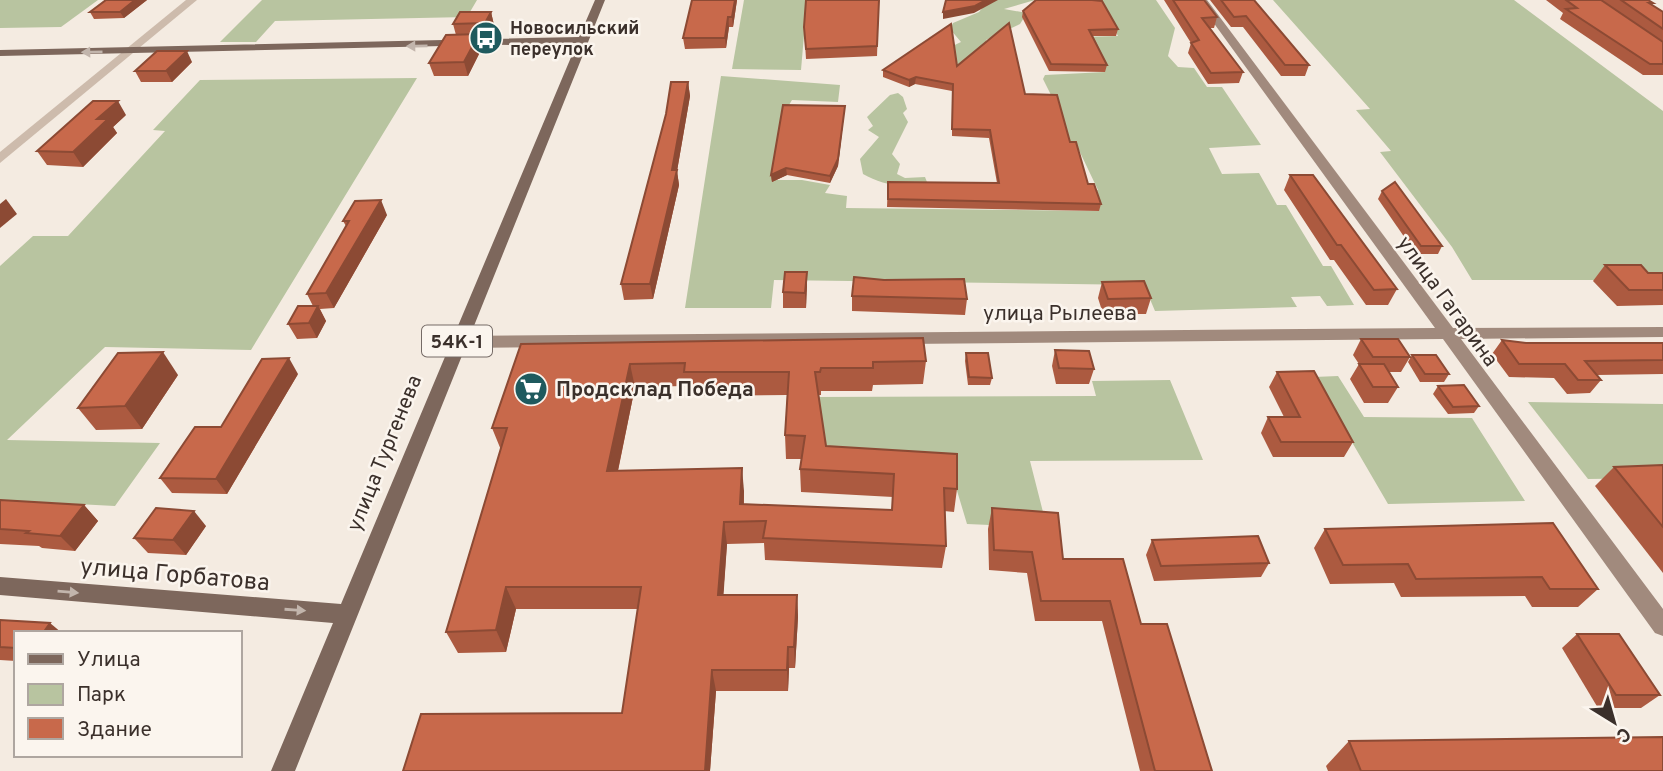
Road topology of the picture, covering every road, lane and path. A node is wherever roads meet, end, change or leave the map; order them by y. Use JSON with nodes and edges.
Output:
{"nodes":[{"id":1,"x":192,"y":0,"type":"edge"},
{"id":2,"x":600,"y":0,"type":"edge"},
{"id":3,"x":1202,"y":0,"type":"edge"},
{"id":4,"x":583,"y":40,"type":"junction"},
{"id":5,"x":129,"y":52,"type":"junction"},
{"id":6,"x":0,"y":53,"type":"edge"},
{"id":7,"x":0,"y":159,"type":"edge"},
{"id":8,"x":1663,"y":332,"type":"edge"},
{"id":9,"x":1445,"y":334,"type":"junction"},
{"id":10,"x":457,"y":342,"type":"junction"},
{"id":11,"x":0,"y":586,"type":"edge"},
{"id":12,"x":346,"y":614,"type":"junction"},
{"id":13,"x":1663,"y":626,"type":"edge"},
{"id":14,"x":283,"y":771,"type":"edge"}],
"edges":[{"from":1,"to":5,"type":"street"},
{"from":2,"to":4,"type":"main road","name":"улица Тургенева","number":"54К-1"},
{"from":3,"to":9,"type":"street","name":"улица Гагарина"},
{"from":4,"to":5,"type":"main road","one_way":true},
{"from":4,"to":10,"type":"main road","name":"улица Тургенева","number":"54К-1"},
{"from":5,"to":6,"type":"main road","one_way":true},
{"from":5,"to":7,"type":"street"},
{"from":8,"to":9,"type":"street","name":"улица Рылеева"},
{"from":9,"to":10,"type":"street","name":"улица Рылеева"},
{"from":9,"to":13,"type":"street","name":"улица Гагарина"},
{"from":10,"to":12,"type":"main road","name":"улица Тургенева","number":"54К-1"},
{"from":11,"to":12,"type":"main road","name":"улица Горбатова","one_way":true},
{"from":12,"to":14,"type":"main road","name":"улица Тургенева"}]}
